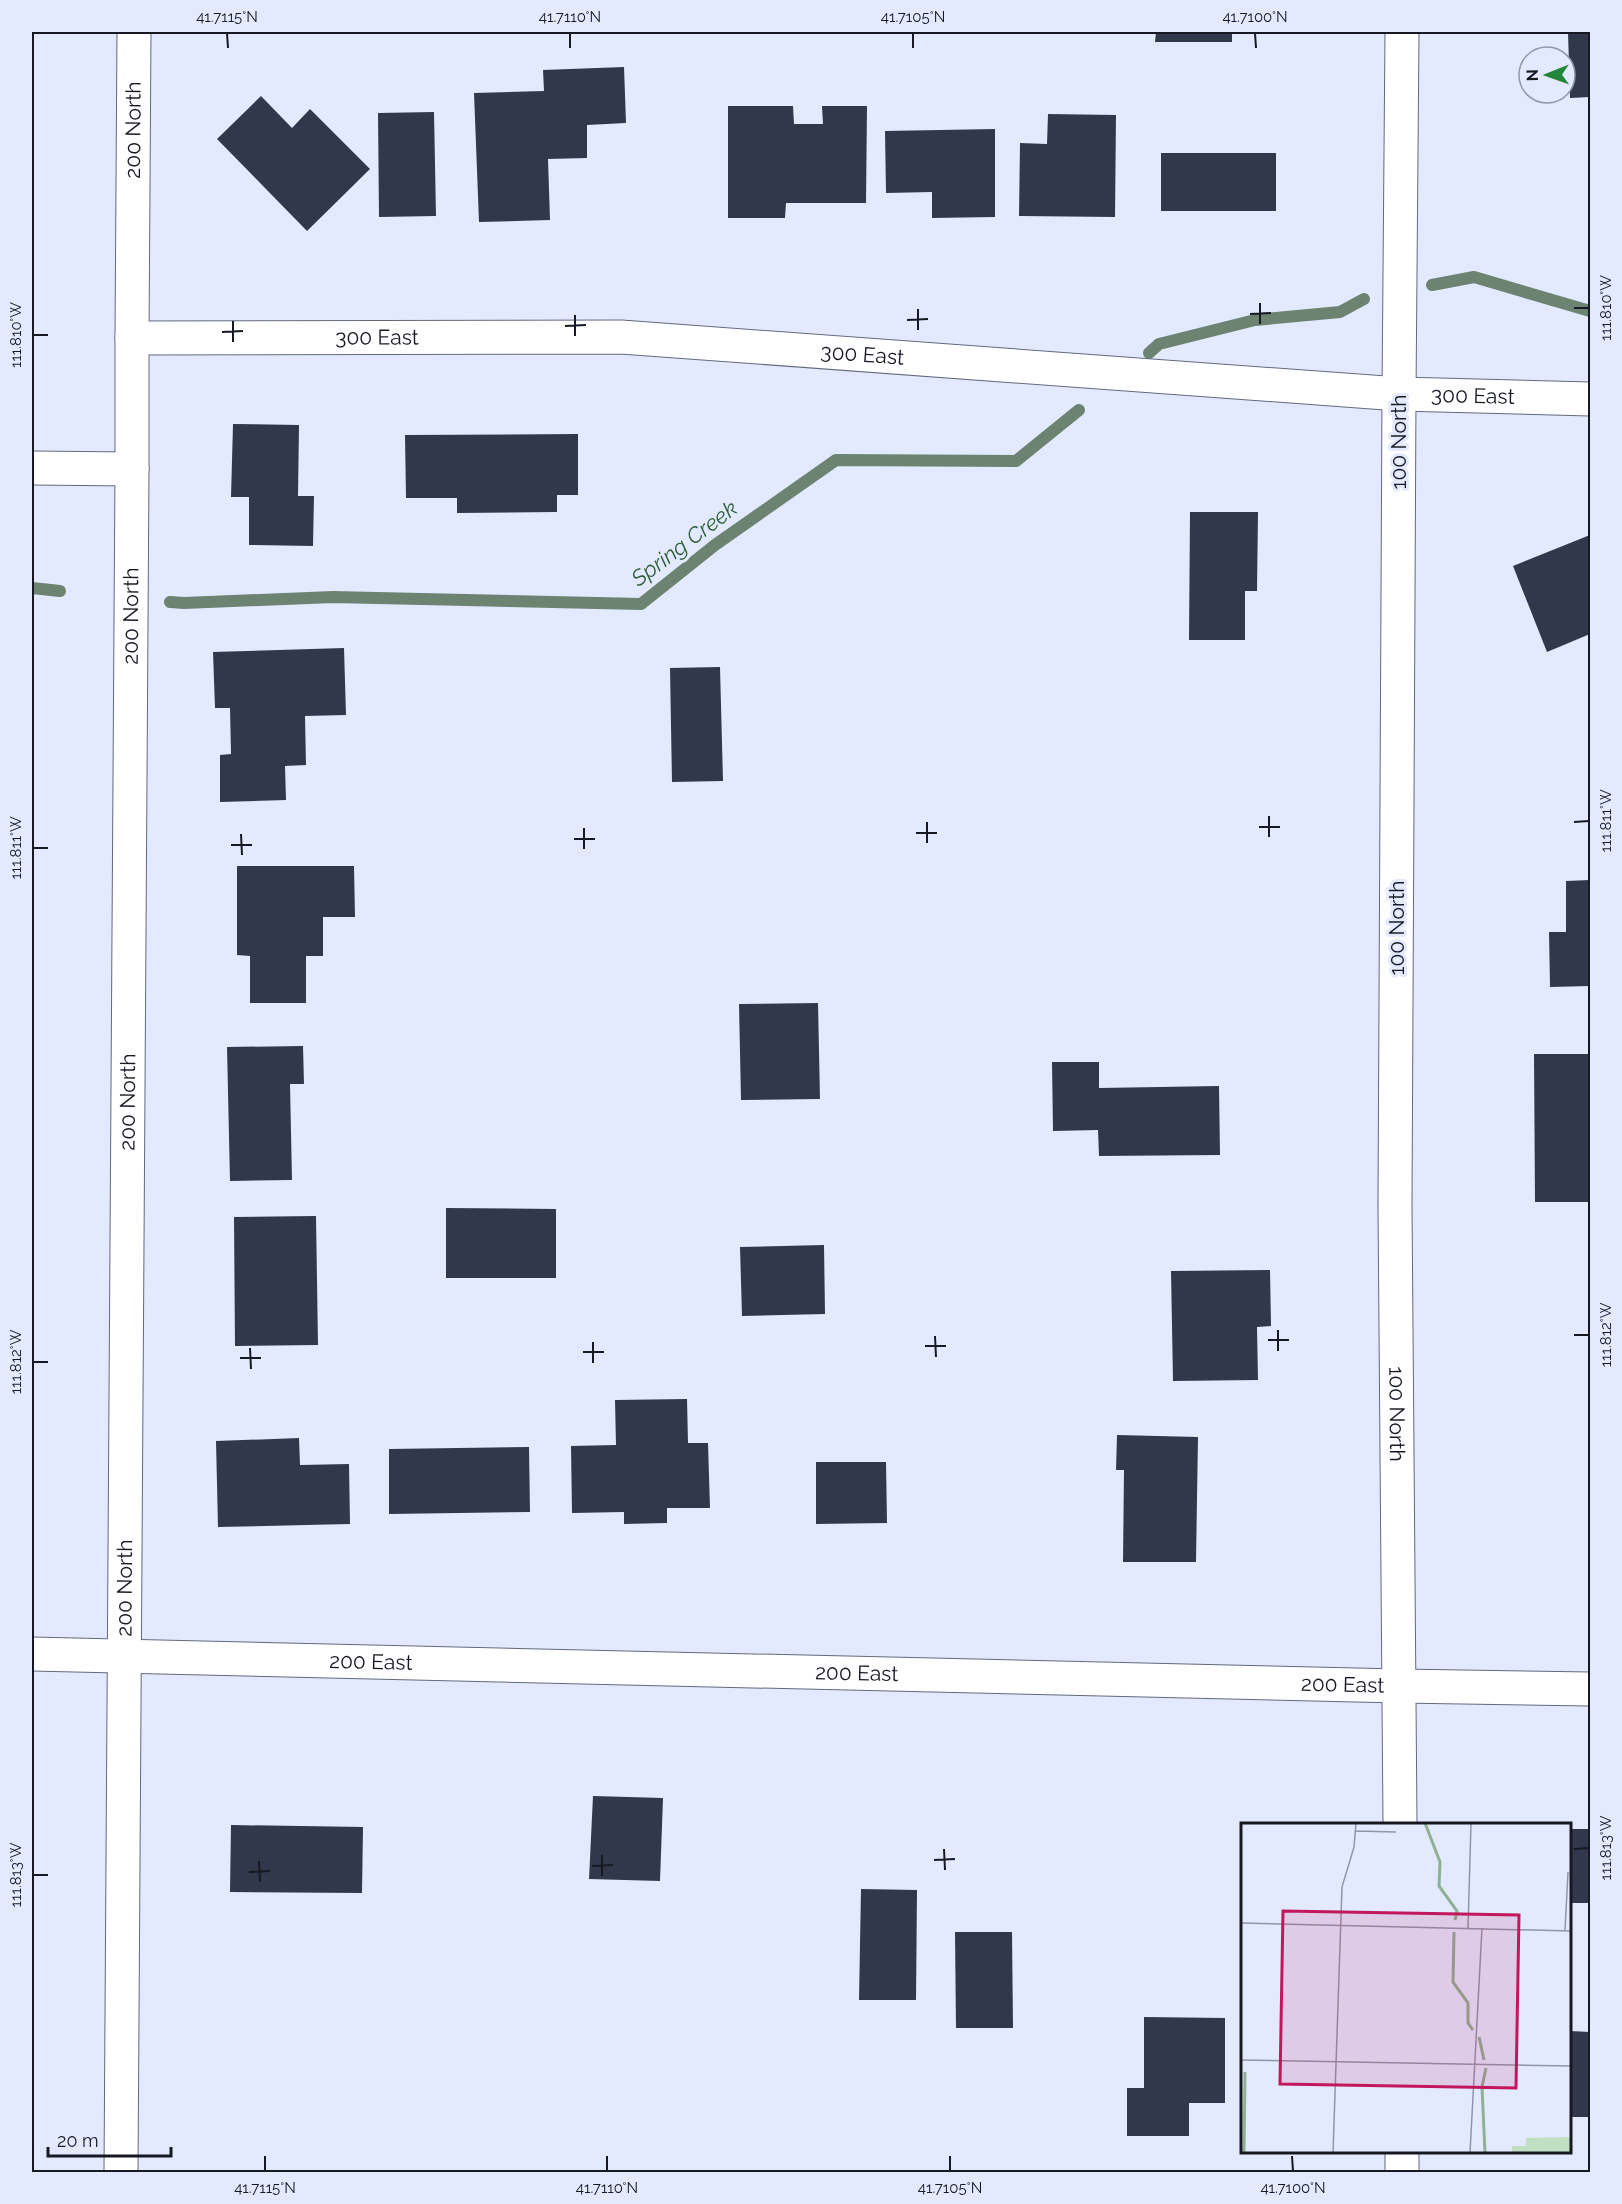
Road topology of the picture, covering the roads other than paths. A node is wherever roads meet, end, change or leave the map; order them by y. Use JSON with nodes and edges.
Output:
{"nodes":[{"id":1,"x":134,"y":32,"type":"edge"},
{"id":2,"x":1402,"y":32,"type":"edge"},
{"id":3,"x":132,"y":338,"type":"junction"},
{"id":4,"x":1400,"y":394,"type":"junction"},
{"id":5,"x":1590,"y":399,"type":"edge"},
{"id":6,"x":32,"y":468,"type":"edge"},
{"id":7,"x":132,"y":469,"type":"junction"},
{"id":8,"x":32,"y":1654,"type":"edge"},
{"id":9,"x":123,"y":1655,"type":"junction"},
{"id":10,"x":1399,"y":1686,"type":"junction"},
{"id":11,"x":1590,"y":1689,"type":"edge"},
{"id":12,"x":1400,"y":1823,"type":"edge"},
{"id":13,"x":1402,"y":2153,"type":"edge"},
{"id":14,"x":121,"y":2172,"type":"edge"},
{"id":15,"x":1402,"y":2172,"type":"edge"}],
"edges":[{"from":1,"to":3,"type":"street","name":"200 North"},
{"from":2,"to":4,"type":"street","name":"100 North"},
{"from":3,"to":4,"type":"street","name":"300 East"},
{"from":3,"to":7,"type":"street","name":"200 North"},
{"from":4,"to":5,"type":"street","name":"300 East"},
{"from":4,"to":10,"type":"street","name":"100 North"},
{"from":6,"to":7,"type":"street"},
{"from":7,"to":9,"type":"street","name":"200 North"},
{"from":8,"to":9,"type":"street","name":"200 East"},
{"from":9,"to":10,"type":"street","name":"200 East"},
{"from":9,"to":14,"type":"street","name":"200 North"},
{"from":10,"to":11,"type":"street","name":"200 East"},
{"from":10,"to":12,"type":"street","name":"100 North"},
{"from":13,"to":15,"type":"street"}]}
